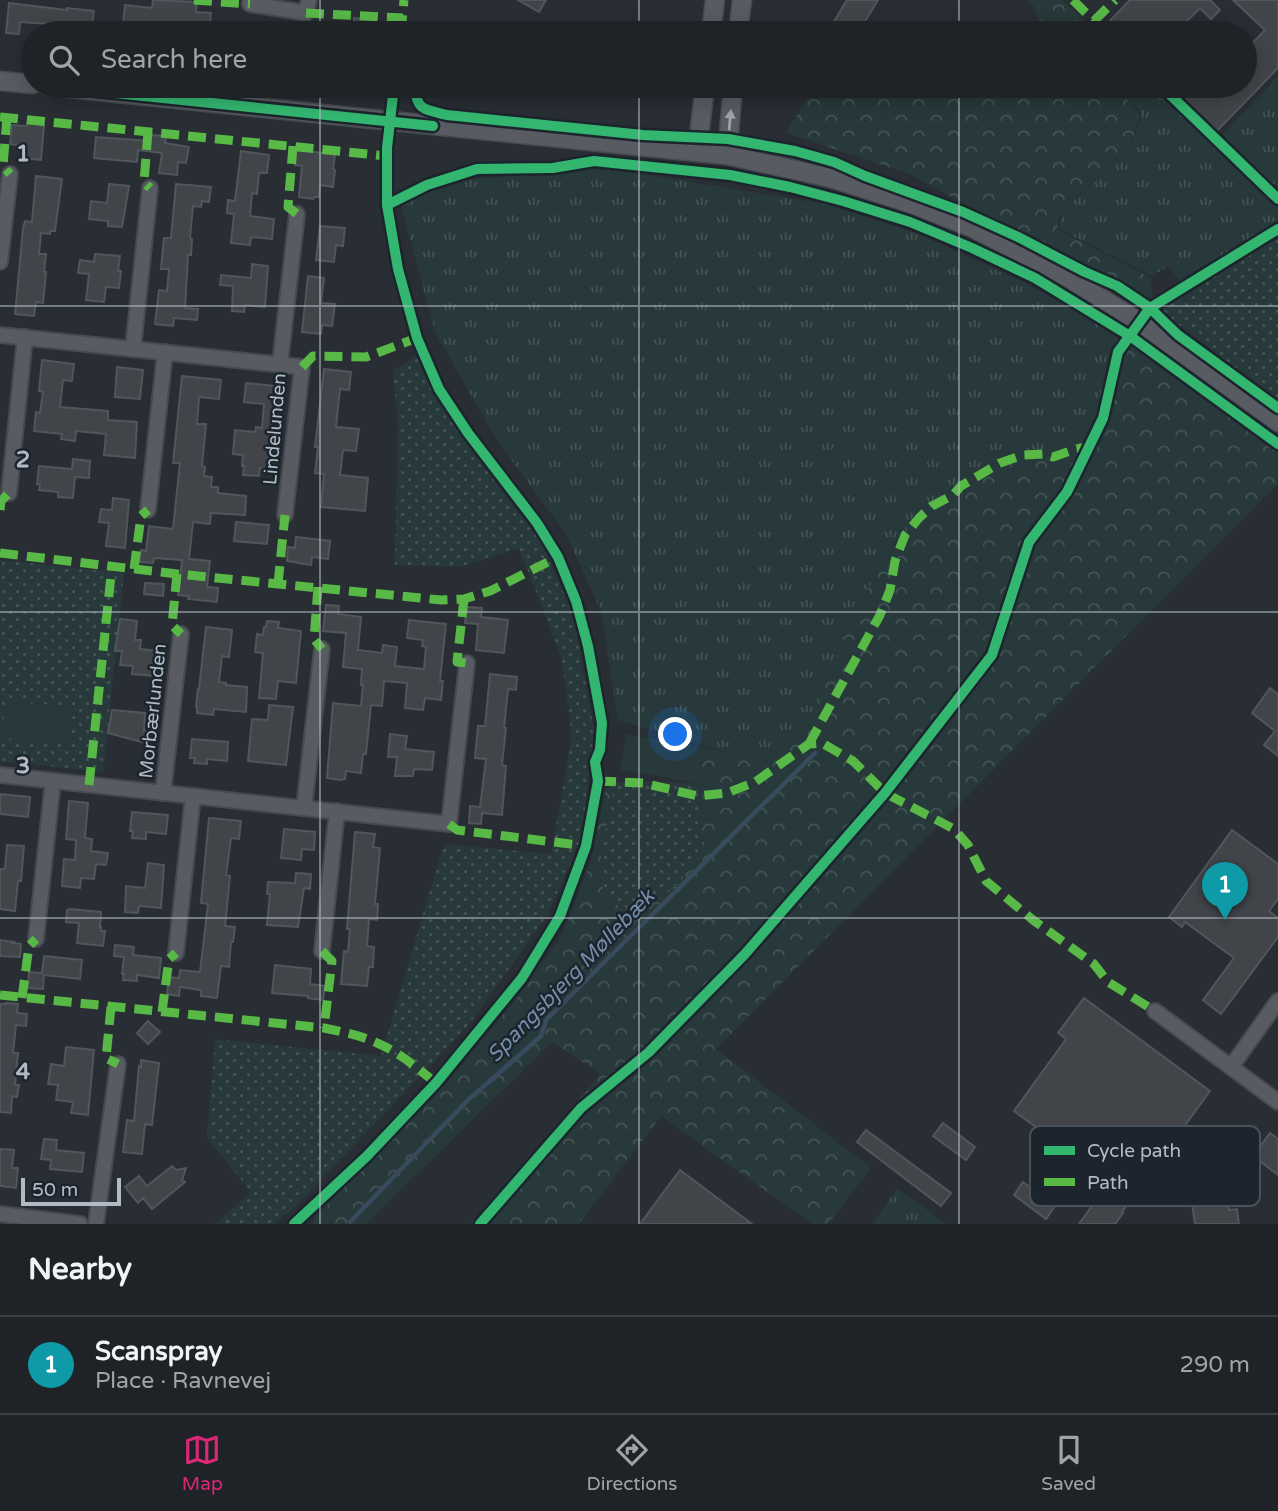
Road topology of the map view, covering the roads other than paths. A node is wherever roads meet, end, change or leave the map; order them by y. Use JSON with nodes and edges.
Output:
{"nodes":[{"id":1,"x":251,"y":0,"type":"edge"},
{"id":2,"x":309,"y":0,"type":"edge"},
{"id":3,"x":715,"y":0,"type":"edge"},
{"id":4,"x":742,"y":0,"type":"edge"},
{"id":5,"x":712,"y":21,"type":"edge"},
{"id":6,"x":739,"y":21,"type":"edge"},
{"id":7,"x":0,"y":81,"type":"edge"},
{"id":8,"x":21,"y":83,"type":"edge"},
{"id":9,"x":166,"y":98,"type":"edge"},
{"id":10,"x":704,"y":98,"type":"edge"},
{"id":11,"x":732,"y":98,"type":"edge"},
{"id":12,"x":697,"y":152,"type":"junction"},
{"id":13,"x":727,"y":155,"type":"junction"},
{"id":14,"x":9,"y":174,"type":"dead end"},
{"id":15,"x":150,"y":188,"type":"dead end"},
{"id":16,"x":296,"y":214,"type":"dead end"},
{"id":17,"x":0,"y":262,"type":"edge"},
{"id":18,"x":0,"y":335,"type":"edge"},
{"id":19,"x":26,"y":337,"type":"junction"},
{"id":20,"x":133,"y":349,"type":"junction"},
{"id":21,"x":165,"y":352,"type":"junction"},
{"id":22,"x":280,"y":365,"type":"junction"},
{"id":23,"x":1278,"y":422,"type":"edge"},
{"id":24,"x":9,"y":493,"type":"dead end"},
{"id":25,"x":148,"y":510,"type":"dead end"},
{"id":26,"x":285,"y":515,"type":"dead end"},
{"id":27,"x":181,"y":634,"type":"dead end"},
{"id":28,"x":322,"y":649,"type":"dead end"},
{"id":29,"x":467,"y":663,"type":"dead end"},
{"id":30,"x":0,"y":775,"type":"edge"},
{"id":31,"x":53,"y":781,"type":"junction"},
{"id":32,"x":163,"y":793,"type":"junction"},
{"id":33,"x":193,"y":796,"type":"junction"},
{"id":34,"x":304,"y":808,"type":"junction"},
{"id":35,"x":337,"y":811,"type":"junction"},
{"id":36,"x":36,"y":939,"type":"dead end"},
{"id":37,"x":322,"y":951,"type":"dead end"},
{"id":38,"x":176,"y":953,"type":"dead end"},
{"id":39,"x":1278,"y":1001,"type":"edge"},
{"id":40,"x":1155,"y":1011,"type":"dead end"},
{"id":41,"x":118,"y":1064,"type":"dead end"},
{"id":42,"x":1230,"y":1067,"type":"junction"},
{"id":43,"x":1278,"y":1102,"type":"edge"},
{"id":44,"x":0,"y":1214,"type":"edge"},
{"id":45,"x":80,"y":1224,"type":"edge"},
{"id":46,"x":96,"y":1224,"type":"edge"}],
"edges":[{"from":1,"to":2,"type":"street"},
{"from":3,"to":5,"type":"street"},
{"from":4,"to":6,"type":"street"},
{"from":7,"to":8,"type":"street"},
{"from":9,"to":12,"type":"street"},
{"from":10,"to":12,"type":"street"},
{"from":13,"to":11,"type":"street","one_way":true},
{"from":12,"to":13,"type":"street"},
{"from":13,"to":23,"type":"street"},
{"from":14,"to":17,"type":"street"},
{"from":15,"to":20,"type":"street"},
{"from":16,"to":22,"type":"street","name":"Lindelunden"},
{"from":18,"to":19,"type":"street","name":"Lindelunden"},
{"from":19,"to":20,"type":"street","name":"Lindelunden"},
{"from":19,"to":24,"type":"street"},
{"from":20,"to":21,"type":"street","name":"Lindelunden"},
{"from":21,"to":22,"type":"street","name":"Lindelunden"},
{"from":21,"to":25,"type":"street"},
{"from":22,"to":26,"type":"street","name":"Lindelunden"},
{"from":27,"to":32,"type":"street","name":"Morbærlunden"},
{"from":28,"to":34,"type":"street"},
{"from":29,"to":35,"type":"street","name":"Morbærlunden"},
{"from":30,"to":31,"type":"street","name":"Morbærlunden"},
{"from":31,"to":32,"type":"street","name":"Morbærlunden"},
{"from":31,"to":36,"type":"street"},
{"from":32,"to":33,"type":"street","name":"Morbærlunden"},
{"from":33,"to":34,"type":"street","name":"Morbærlunden"},
{"from":33,"to":38,"type":"street"},
{"from":34,"to":35,"type":"street","name":"Morbærlunden"},
{"from":35,"to":37,"type":"street"},
{"from":39,"to":42,"type":"street"},
{"from":40,"to":42,"type":"street"},
{"from":41,"to":46,"type":"street"},
{"from":42,"to":43,"type":"street"},
{"from":44,"to":45,"type":"street"}]}
